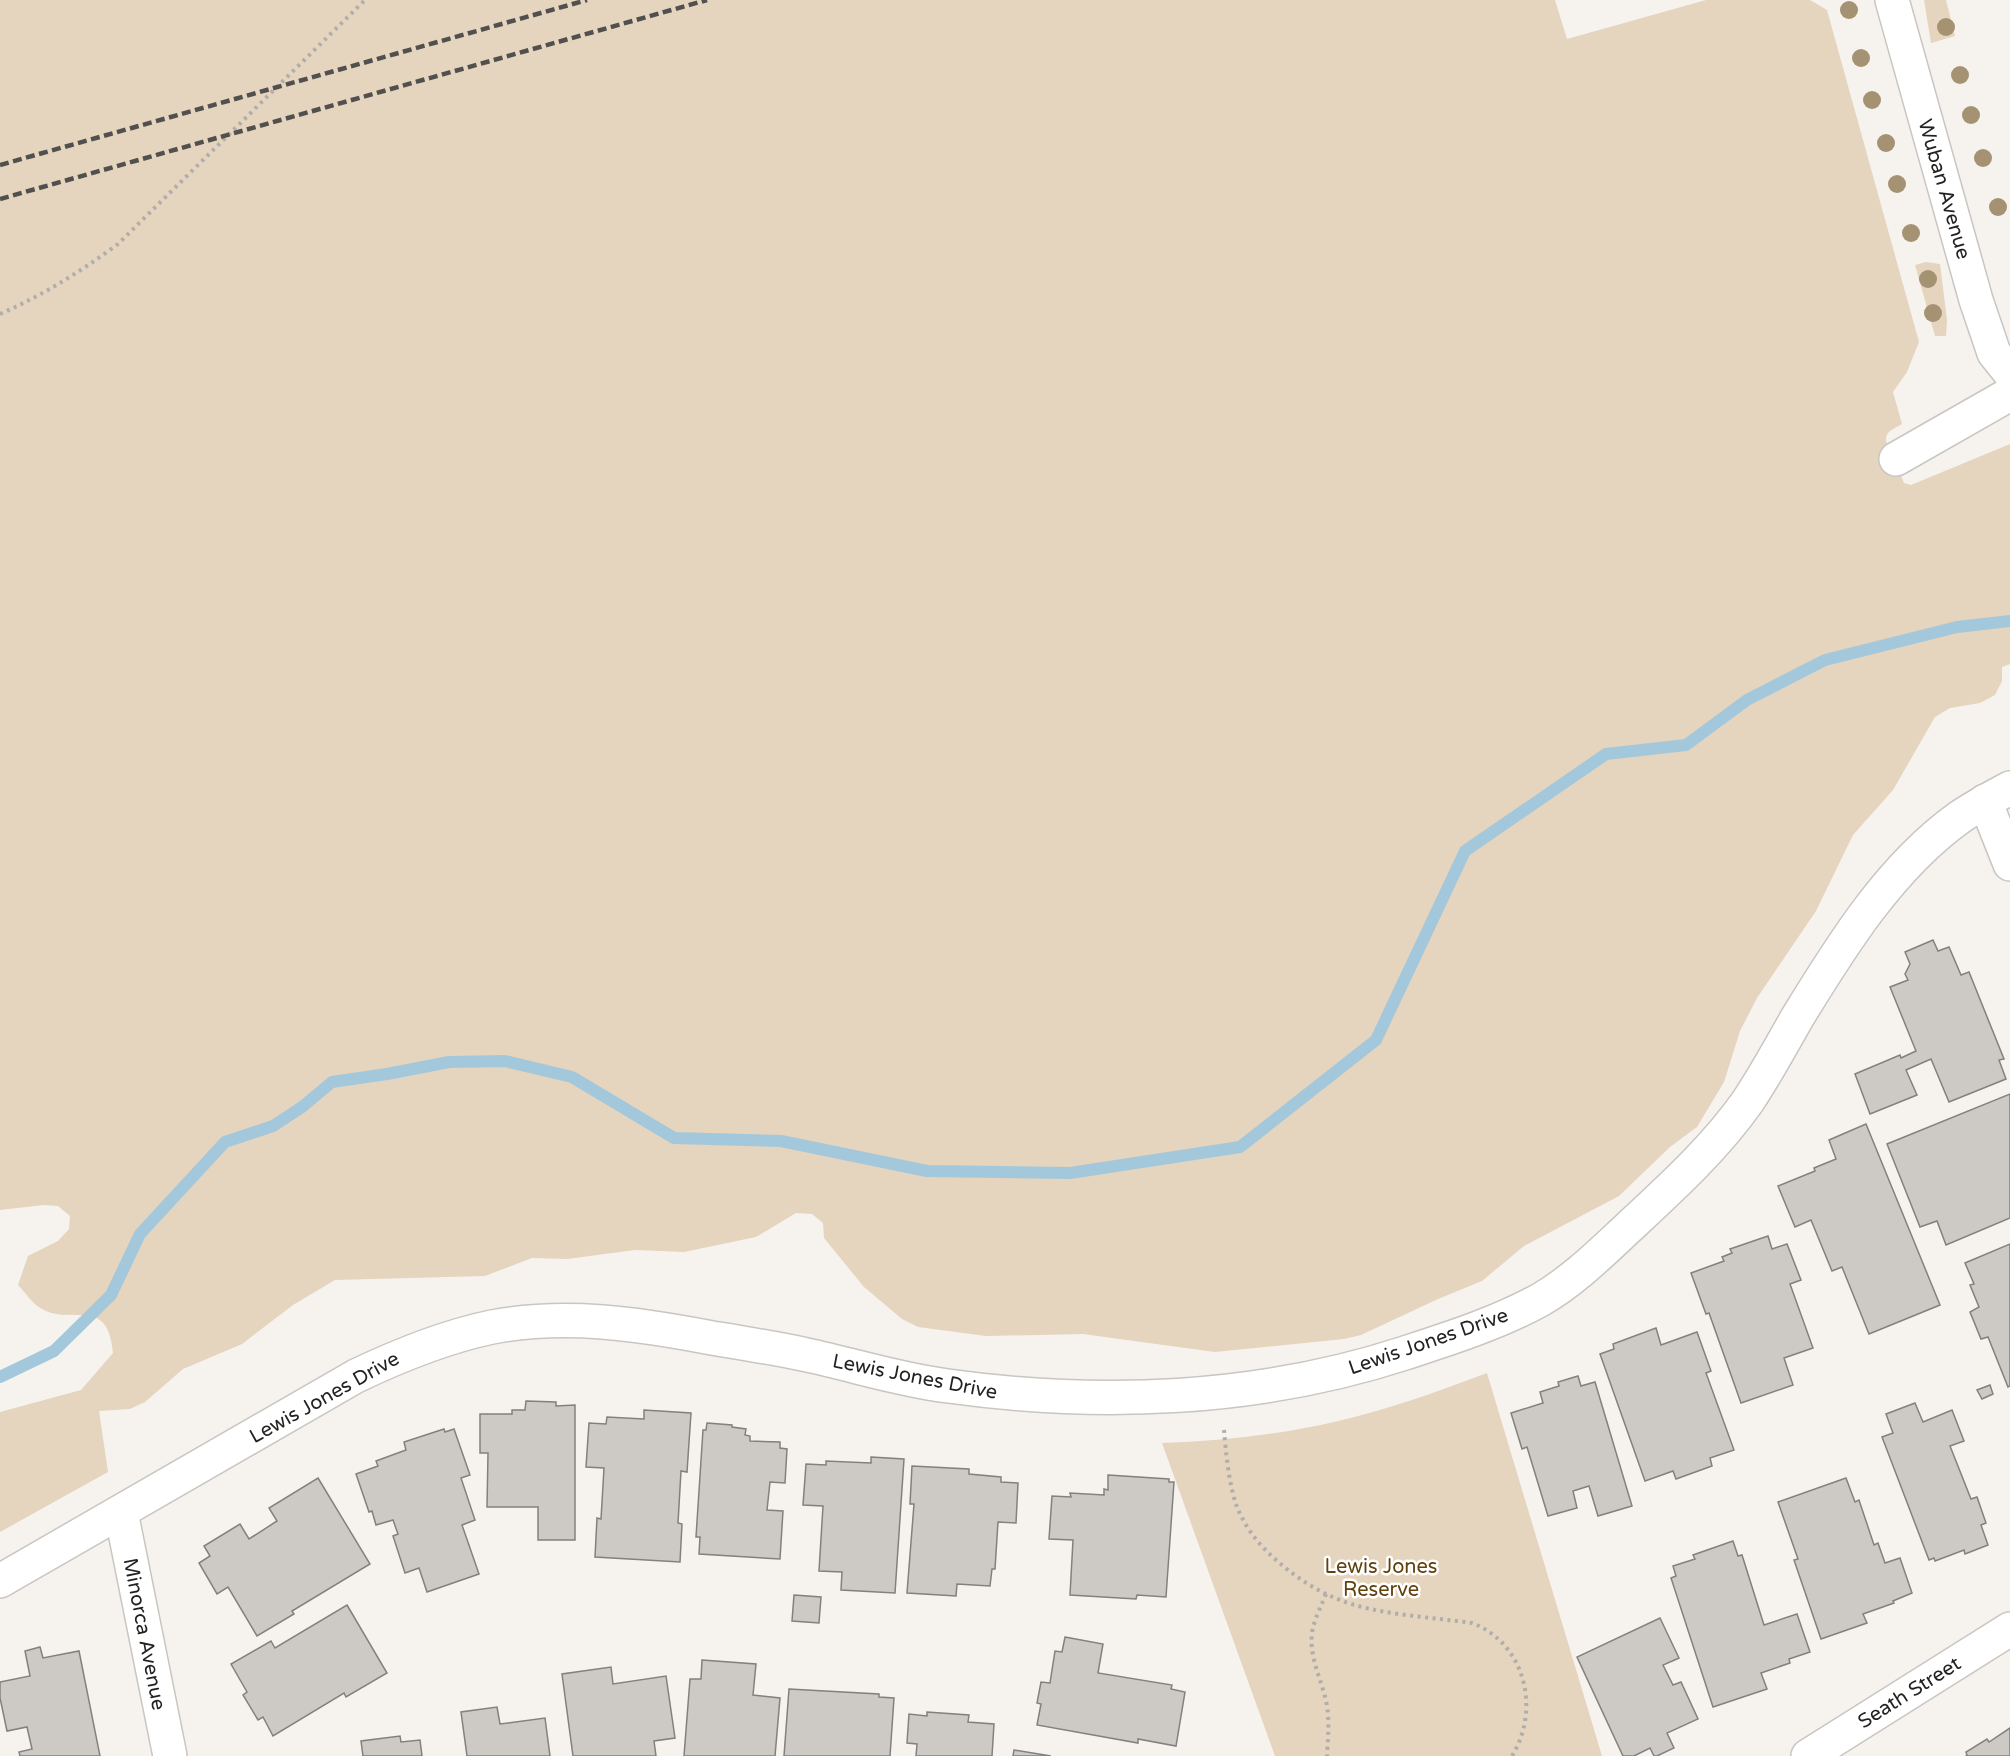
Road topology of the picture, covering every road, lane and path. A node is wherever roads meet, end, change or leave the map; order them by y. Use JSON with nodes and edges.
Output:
{"nodes":[{"id":1,"x":365,"y":0,"type":"edge"},
{"id":2,"x":1892,"y":0,"type":"edge"},
{"id":3,"x":0,"y":314,"type":"edge"},
{"id":4,"x":2010,"y":373,"type":"edge"},
{"id":5,"x":2010,"y":394,"type":"edge"},
{"id":6,"x":1896,"y":459,"type":"dead end"},
{"id":7,"x":1997,"y":794,"type":"edge"},
{"id":8,"x":2010,"y":864,"type":"edge"},
{"id":9,"x":1224,"y":1430,"type":"dead end"},
{"id":10,"x":121,"y":1512,"type":"junction"},
{"id":11,"x":0,"y":1581,"type":"edge"},
{"id":12,"x":1326,"y":1594,"type":"junction"},
{"id":13,"x":2010,"y":1629,"type":"edge"},
{"id":14,"x":170,"y":1756,"type":"edge"},
{"id":15,"x":1327,"y":1756,"type":"edge"},
{"id":16,"x":1512,"y":1756,"type":"edge"},
{"id":17,"x":1808,"y":1756,"type":"edge"}],
"edges":[{"from":1,"to":3,"type":"path"},
{"from":2,"to":4,"type":"street","name":"Wuban Avenue"},
{"from":5,"to":6,"type":"street"},
{"from":7,"to":8,"type":"street"},
{"from":7,"to":10,"type":"street","name":"Lewis Jones Drive"},
{"from":9,"to":12,"type":"path"},
{"from":10,"to":11,"type":"street","name":"Lewis Jones Drive"},
{"from":10,"to":14,"type":"street","name":"Minorca Avenue"},
{"from":12,"to":15,"type":"path"},
{"from":12,"to":16,"type":"path"},
{"from":13,"to":17,"type":"street","name":"Seath Street"}]}
